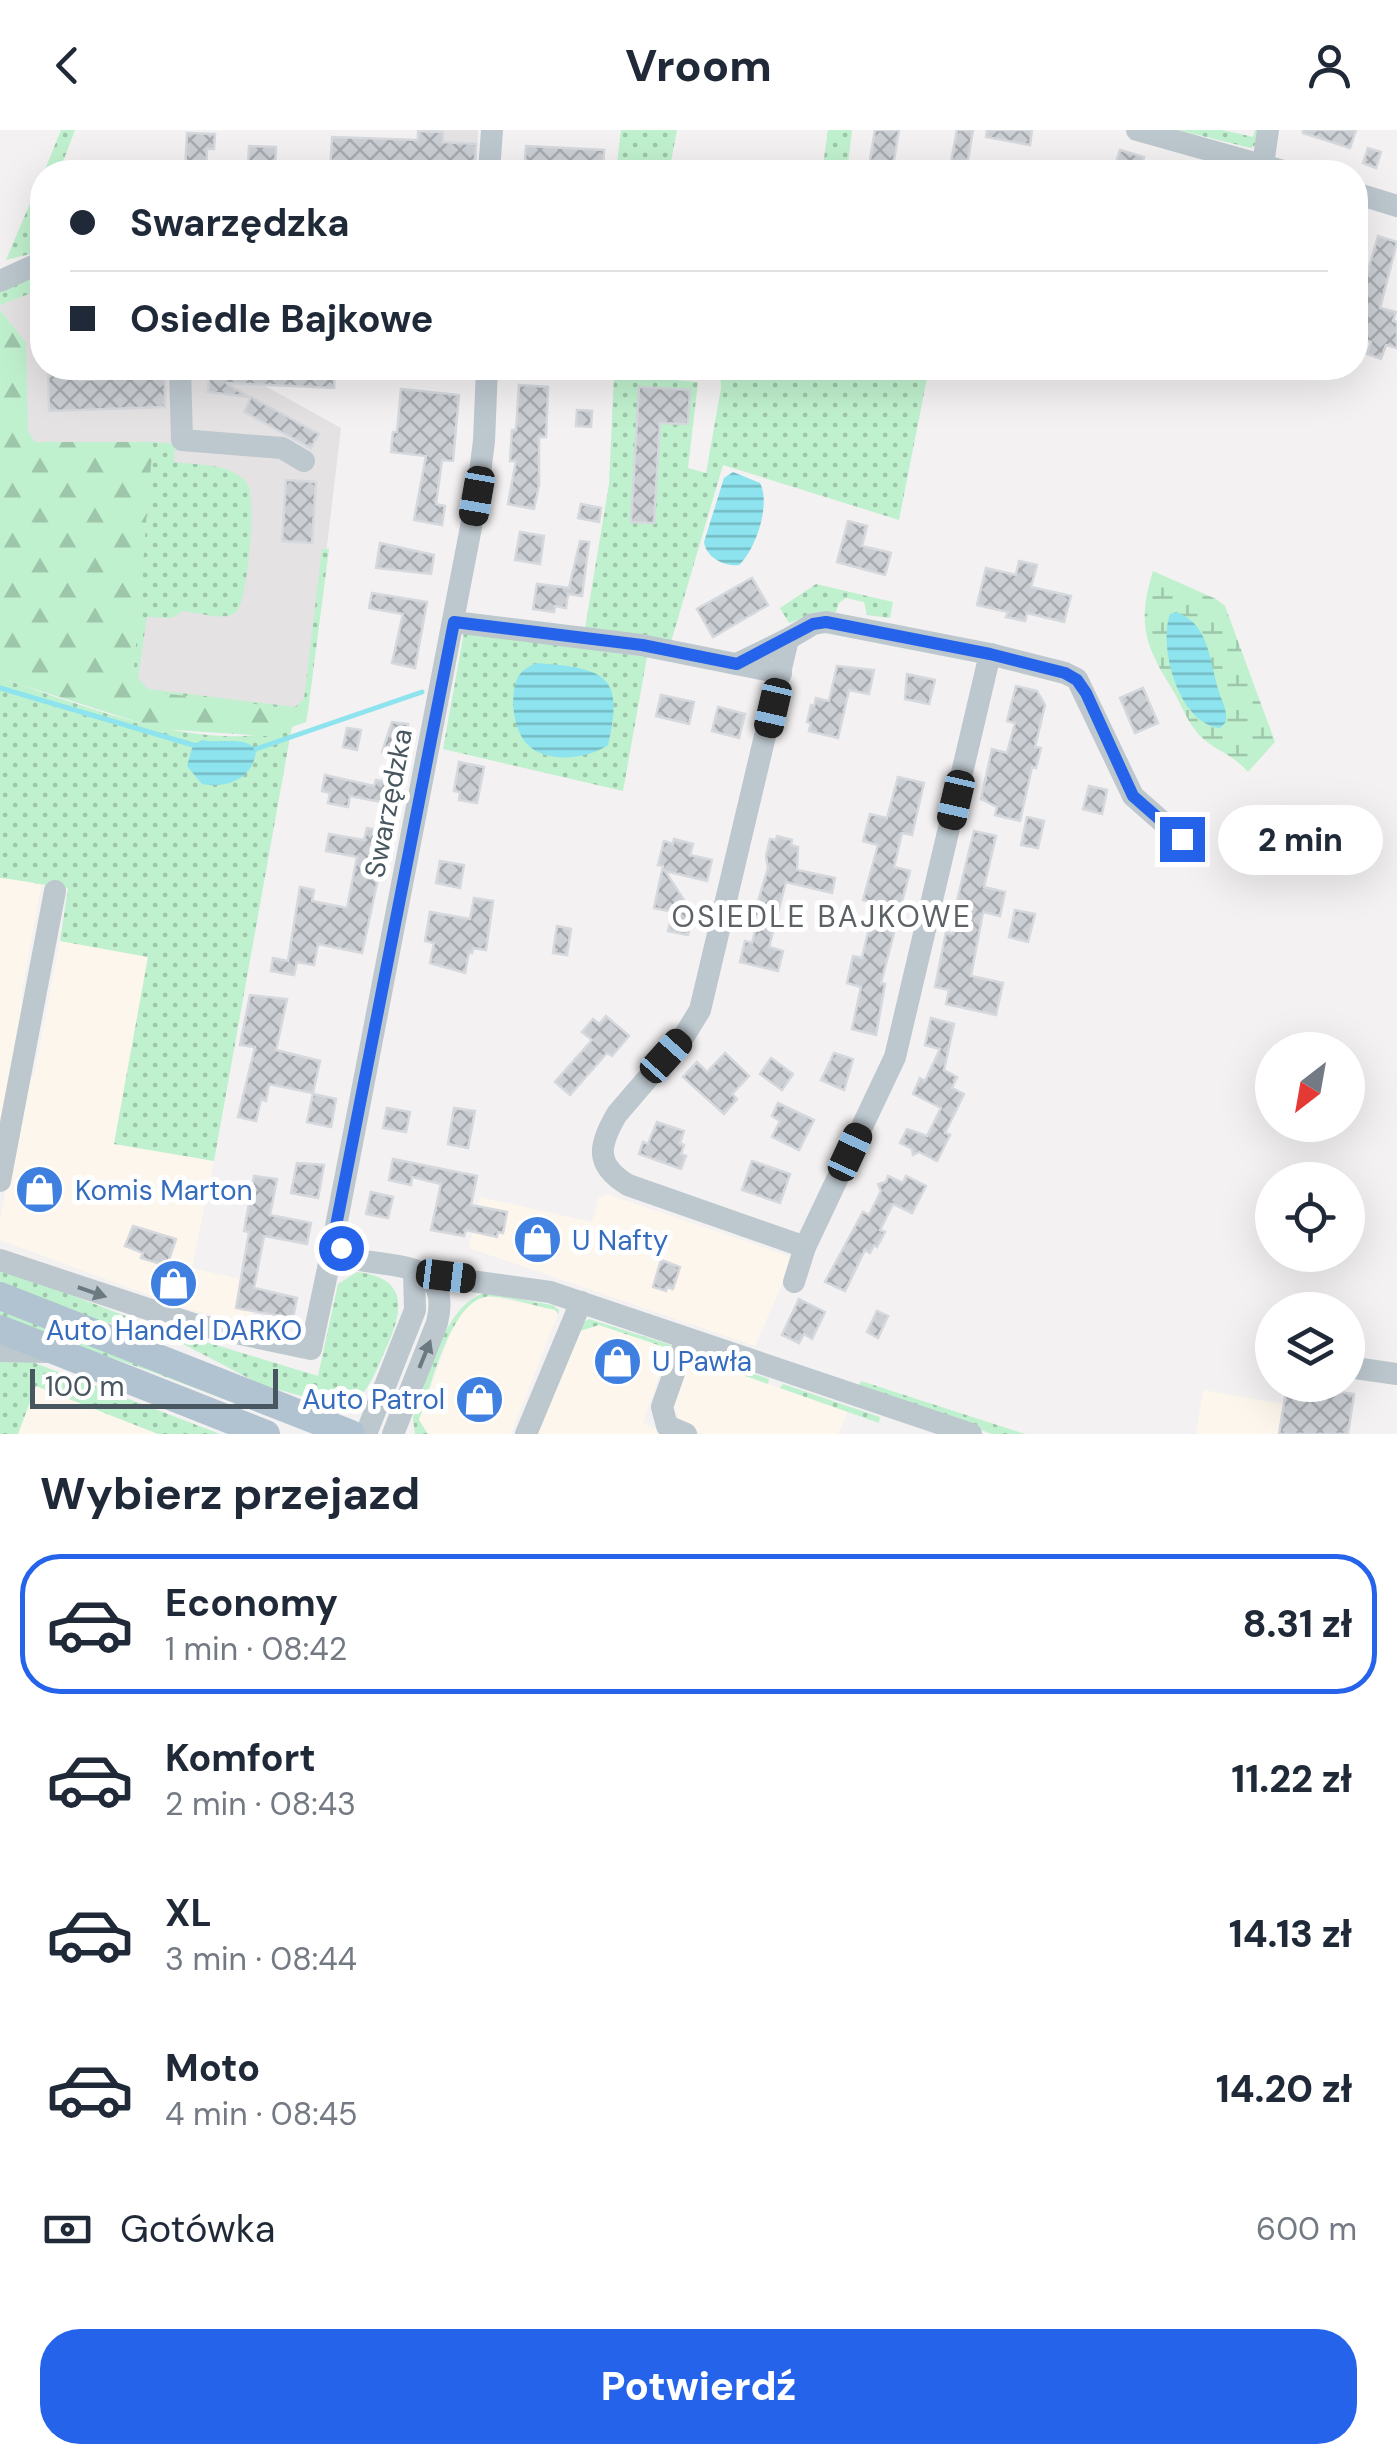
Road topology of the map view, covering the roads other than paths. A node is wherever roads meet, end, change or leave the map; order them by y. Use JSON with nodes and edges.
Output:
{"nodes":[{"id":1,"x":492,"y":130,"type":"edge"},
{"id":2,"x":1137,"y":130,"type":"edge"},
{"id":3,"x":1268,"y":130,"type":"edge"},
{"id":4,"x":490,"y":160,"type":"edge"},
{"id":5,"x":1245,"y":160,"type":"edge"},
{"id":6,"x":1264,"y":160,"type":"edge"},
{"id":7,"x":1368,"y":197,"type":"edge"},
{"id":8,"x":1397,"y":206,"type":"edge"},
{"id":9,"x":30,"y":267,"type":"edge"},
{"id":10,"x":0,"y":281,"type":"edge"},
{"id":11,"x":180,"y":380,"type":"edge"},
{"id":12,"x":487,"y":380,"type":"edge"},
{"id":13,"x":304,"y":461,"type":"dead end"},
{"id":14,"x":454,"y":622,"type":"junction"},
{"id":15,"x":788,"y":639,"type":"junction"},
{"id":16,"x":990,"y":654,"type":"junction"},
{"id":17,"x":737,"y":664,"type":"junction"},
{"id":18,"x":781,"y":672,"type":"junction"},
{"id":19,"x":1182,"y":839,"type":"dead end"},
{"id":20,"x":55,"y":891,"type":"dead end"},
{"id":21,"x":0,"y":1181,"type":"edge"},
{"id":22,"x":805,"y":1247,"type":"junction"},
{"id":23,"x":341,"y":1248,"type":"junction"},
{"id":24,"x":0,"y":1260,"type":"edge"},
{"id":25,"x":421,"y":1272,"type":"junction"},
{"id":26,"x":794,"y":1282,"type":"dead end"},
{"id":27,"x":0,"y":1296,"type":"edge"},
{"id":28,"x":581,"y":1302,"type":"junction"},
{"id":29,"x":0,"y":1329,"type":"edge"},
{"id":30,"x":686,"y":1339,"type":"junction"},
{"id":31,"x":0,"y":1351,"type":"edge"},
{"id":32,"x":60,"y":1352,"type":"junction"},
{"id":33,"x":1365,"y":1369,"type":"edge"},
{"id":34,"x":1397,"y":1374,"type":"edge"},
{"id":35,"x":266,"y":1434,"type":"edge"},
{"id":36,"x":350,"y":1434,"type":"edge"},
{"id":37,"x":366,"y":1434,"type":"edge"},
{"id":38,"x":393,"y":1434,"type":"edge"},
{"id":39,"x":526,"y":1434,"type":"edge"},
{"id":40,"x":686,"y":1434,"type":"edge"},
{"id":41,"x":972,"y":1434,"type":"edge"}],
"edges":[{"from":1,"to":4,"type":"street"},
{"from":2,"to":5,"type":"street"},
{"from":3,"to":6,"type":"street"},
{"from":7,"to":8,"type":"street"},
{"from":9,"to":10,"type":"street"},
{"from":11,"to":13,"type":"street"},
{"from":12,"to":14,"type":"street","name":"Swarzędzka"},
{"from":14,"to":17,"type":"street"},
{"from":14,"to":23,"type":"street","name":"Swarzędzka"},
{"from":15,"to":16,"type":"street"},
{"from":15,"to":17,"type":"street"},
{"from":15,"to":18,"type":"street"},
{"from":16,"to":19,"type":"street"},
{"from":16,"to":22,"type":"street"},
{"from":17,"to":18,"type":"street"},
{"from":18,"to":22,"type":"street"},
{"from":20,"to":21,"type":"street"},
{"from":22,"to":26,"type":"street"},
{"from":24,"to":23,"type":"street","name":"Swarzędzka","one_way":true},
{"from":23,"to":25,"type":"street"},
{"from":25,"to":28,"type":"street"},
{"from":25,"to":37,"type":"street"},
{"from":38,"to":25,"type":"street","one_way":true},
{"from":27,"to":36,"type":"main road"},
{"from":28,"to":30,"type":"street"},
{"from":28,"to":39,"type":"street"},
{"from":29,"to":32,"type":"main road"},
{"from":30,"to":40,"type":"street"},
{"from":30,"to":41,"type":"street"},
{"from":31,"to":32,"type":"street"},
{"from":32,"to":35,"type":"main road"},
{"from":33,"to":34,"type":"street"}]}
